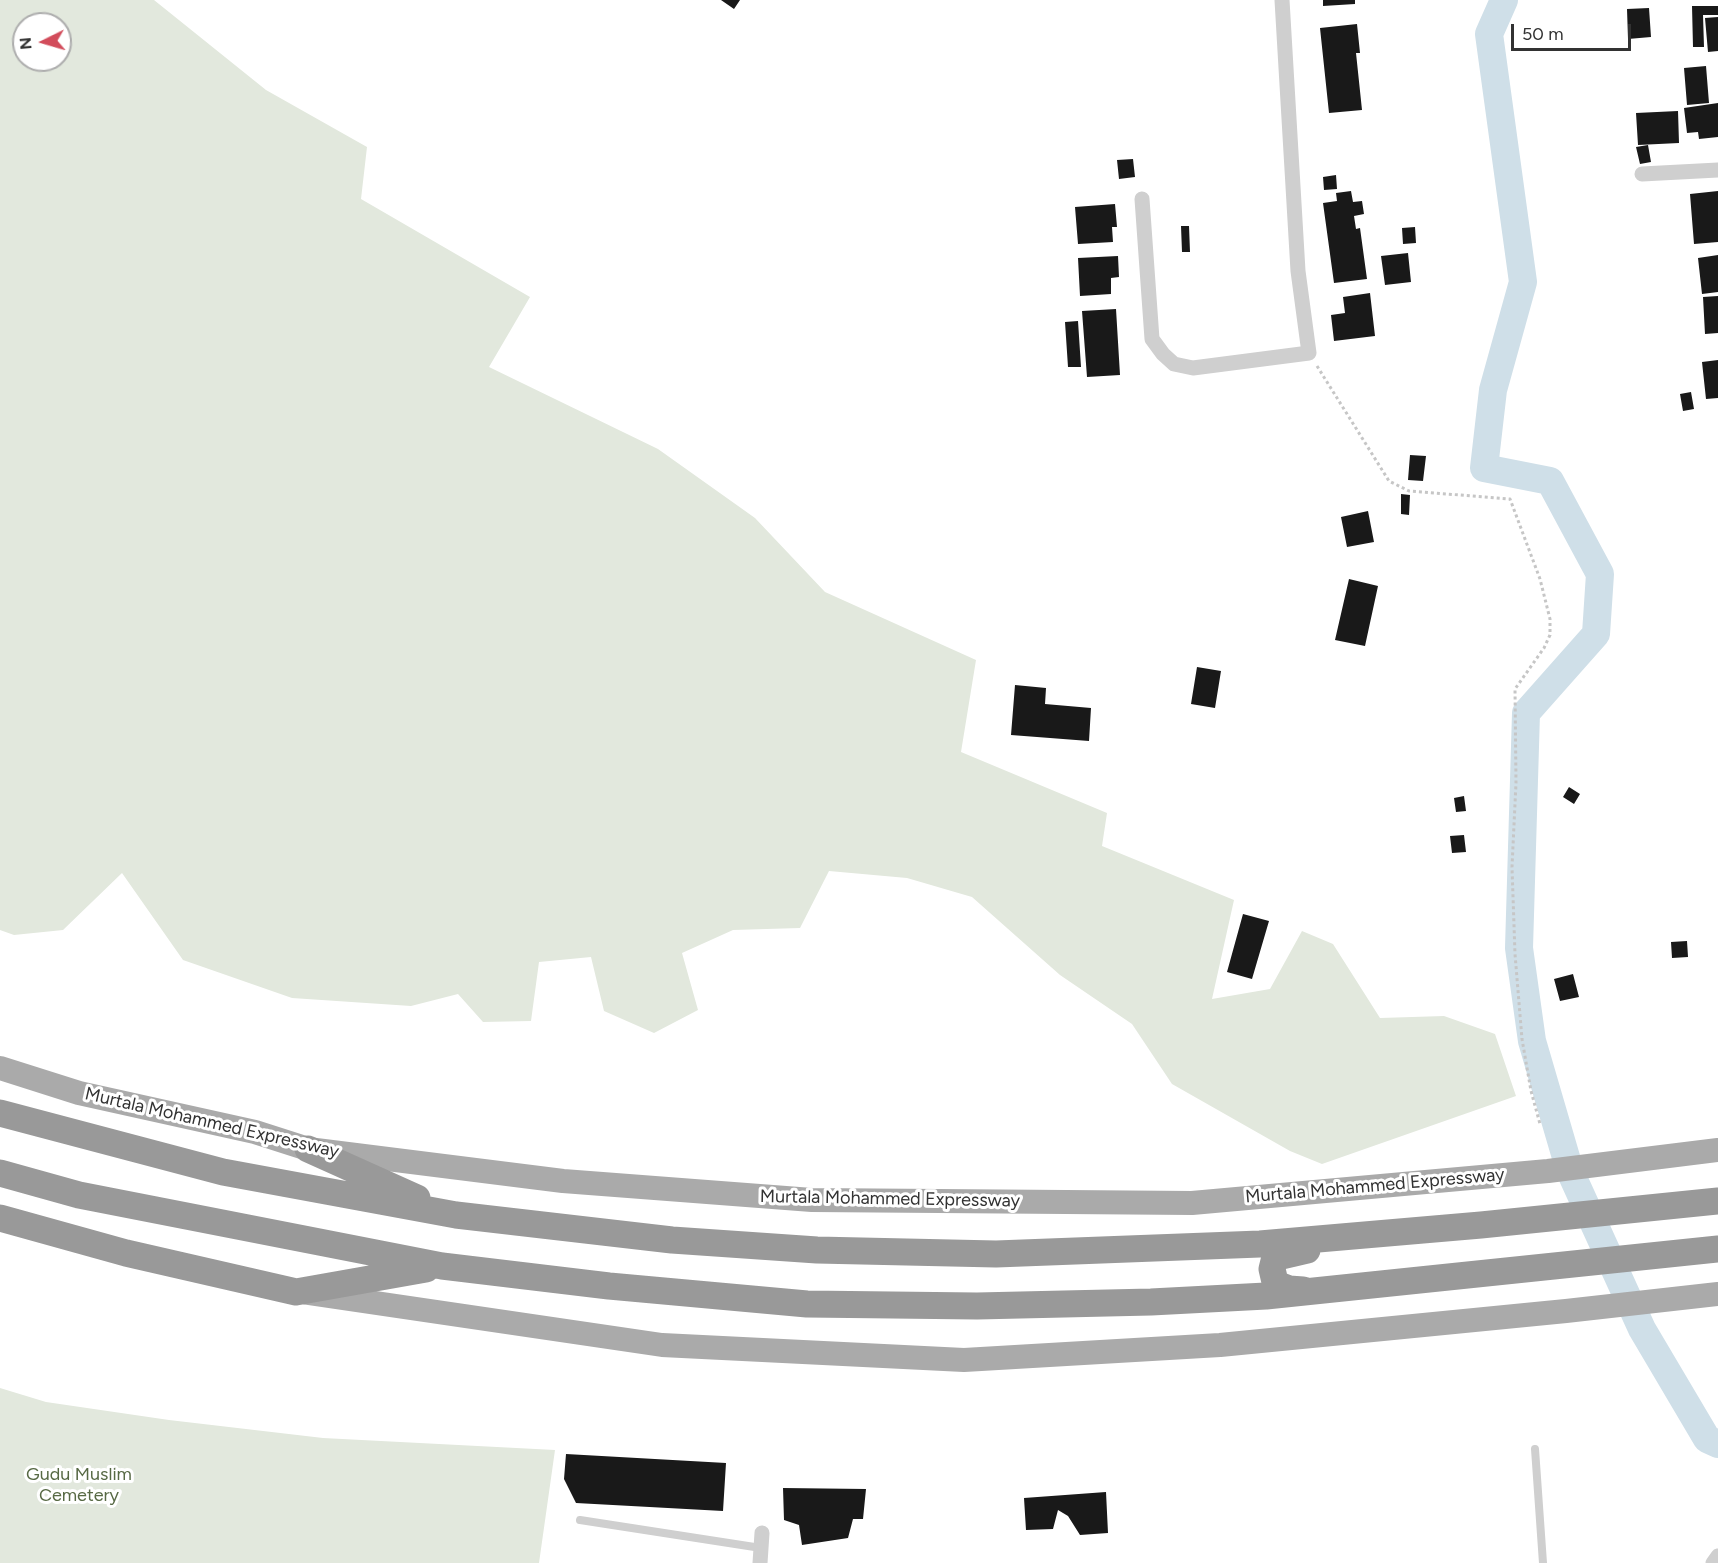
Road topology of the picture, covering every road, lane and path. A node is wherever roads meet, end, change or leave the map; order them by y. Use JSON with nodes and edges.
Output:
{"nodes":[{"id":1,"x":1282,"y":0,"type":"edge"},
{"id":2,"x":1718,"y":170,"type":"edge"},
{"id":3,"x":1642,"y":174,"type":"dead end"},
{"id":4,"x":1142,"y":199,"type":"dead end"},
{"id":5,"x":1309,"y":353,"type":"junction"},
{"id":6,"x":0,"y":1068,"type":"edge"},
{"id":7,"x":0,"y":1113,"type":"edge"},
{"id":8,"x":1540,"y":1124,"type":"dead end"},
{"id":9,"x":308,"y":1149,"type":"junction"},
{"id":10,"x":1718,"y":1150,"type":"edge"},
{"id":11,"x":0,"y":1173,"type":"edge"},
{"id":12,"x":1718,"y":1201,"type":"edge"},
{"id":13,"x":456,"y":1215,"type":"junction"},
{"id":14,"x":0,"y":1218,"type":"edge"},
{"id":15,"x":1378,"y":1235,"type":"junction"},
{"id":16,"x":1718,"y":1250,"type":"edge"},
{"id":17,"x":442,"y":1266,"type":"junction"},
{"id":18,"x":1320,"y":1291,"type":"junction"},
{"id":19,"x":296,"y":1292,"type":"junction"},
{"id":20,"x":1718,"y":1294,"type":"edge"},
{"id":21,"x":1536,"y":1449,"type":"dead end"},
{"id":22,"x":580,"y":1520,"type":"dead end"},
{"id":23,"x":761,"y":1548,"type":"edge"},
{"id":24,"x":1718,"y":1556,"type":"edge"},
{"id":25,"x":1543,"y":1563,"type":"edge"},
{"id":26,"x":1713,"y":1563,"type":"edge"}],
"edges":[{"from":1,"to":5,"type":"street"},
{"from":2,"to":3,"type":"street"},
{"from":4,"to":5,"type":"street"},
{"from":5,"to":8,"type":"path"},
{"from":6,"to":9,"type":"main road","name":"Murtala Mohammed Expressway"},
{"from":7,"to":13,"type":"highway"},
{"from":9,"to":10,"type":"main road","name":"Murtala Mohammed Expressway"},
{"from":9,"to":13,"type":"highway"},
{"from":11,"to":17,"type":"highway"},
{"from":12,"to":15,"type":"highway"},
{"from":13,"to":15,"type":"highway"},
{"from":14,"to":19,"type":"highway"},
{"from":15,"to":18,"type":"highway"},
{"from":16,"to":18,"type":"highway"},
{"from":17,"to":18,"type":"highway"},
{"from":17,"to":19,"type":"highway"},
{"from":19,"to":20,"type":"main road"},
{"from":21,"to":25,"type":"lane"},
{"from":22,"to":23,"type":"lane"},
{"from":24,"to":26,"type":"street"}]}
